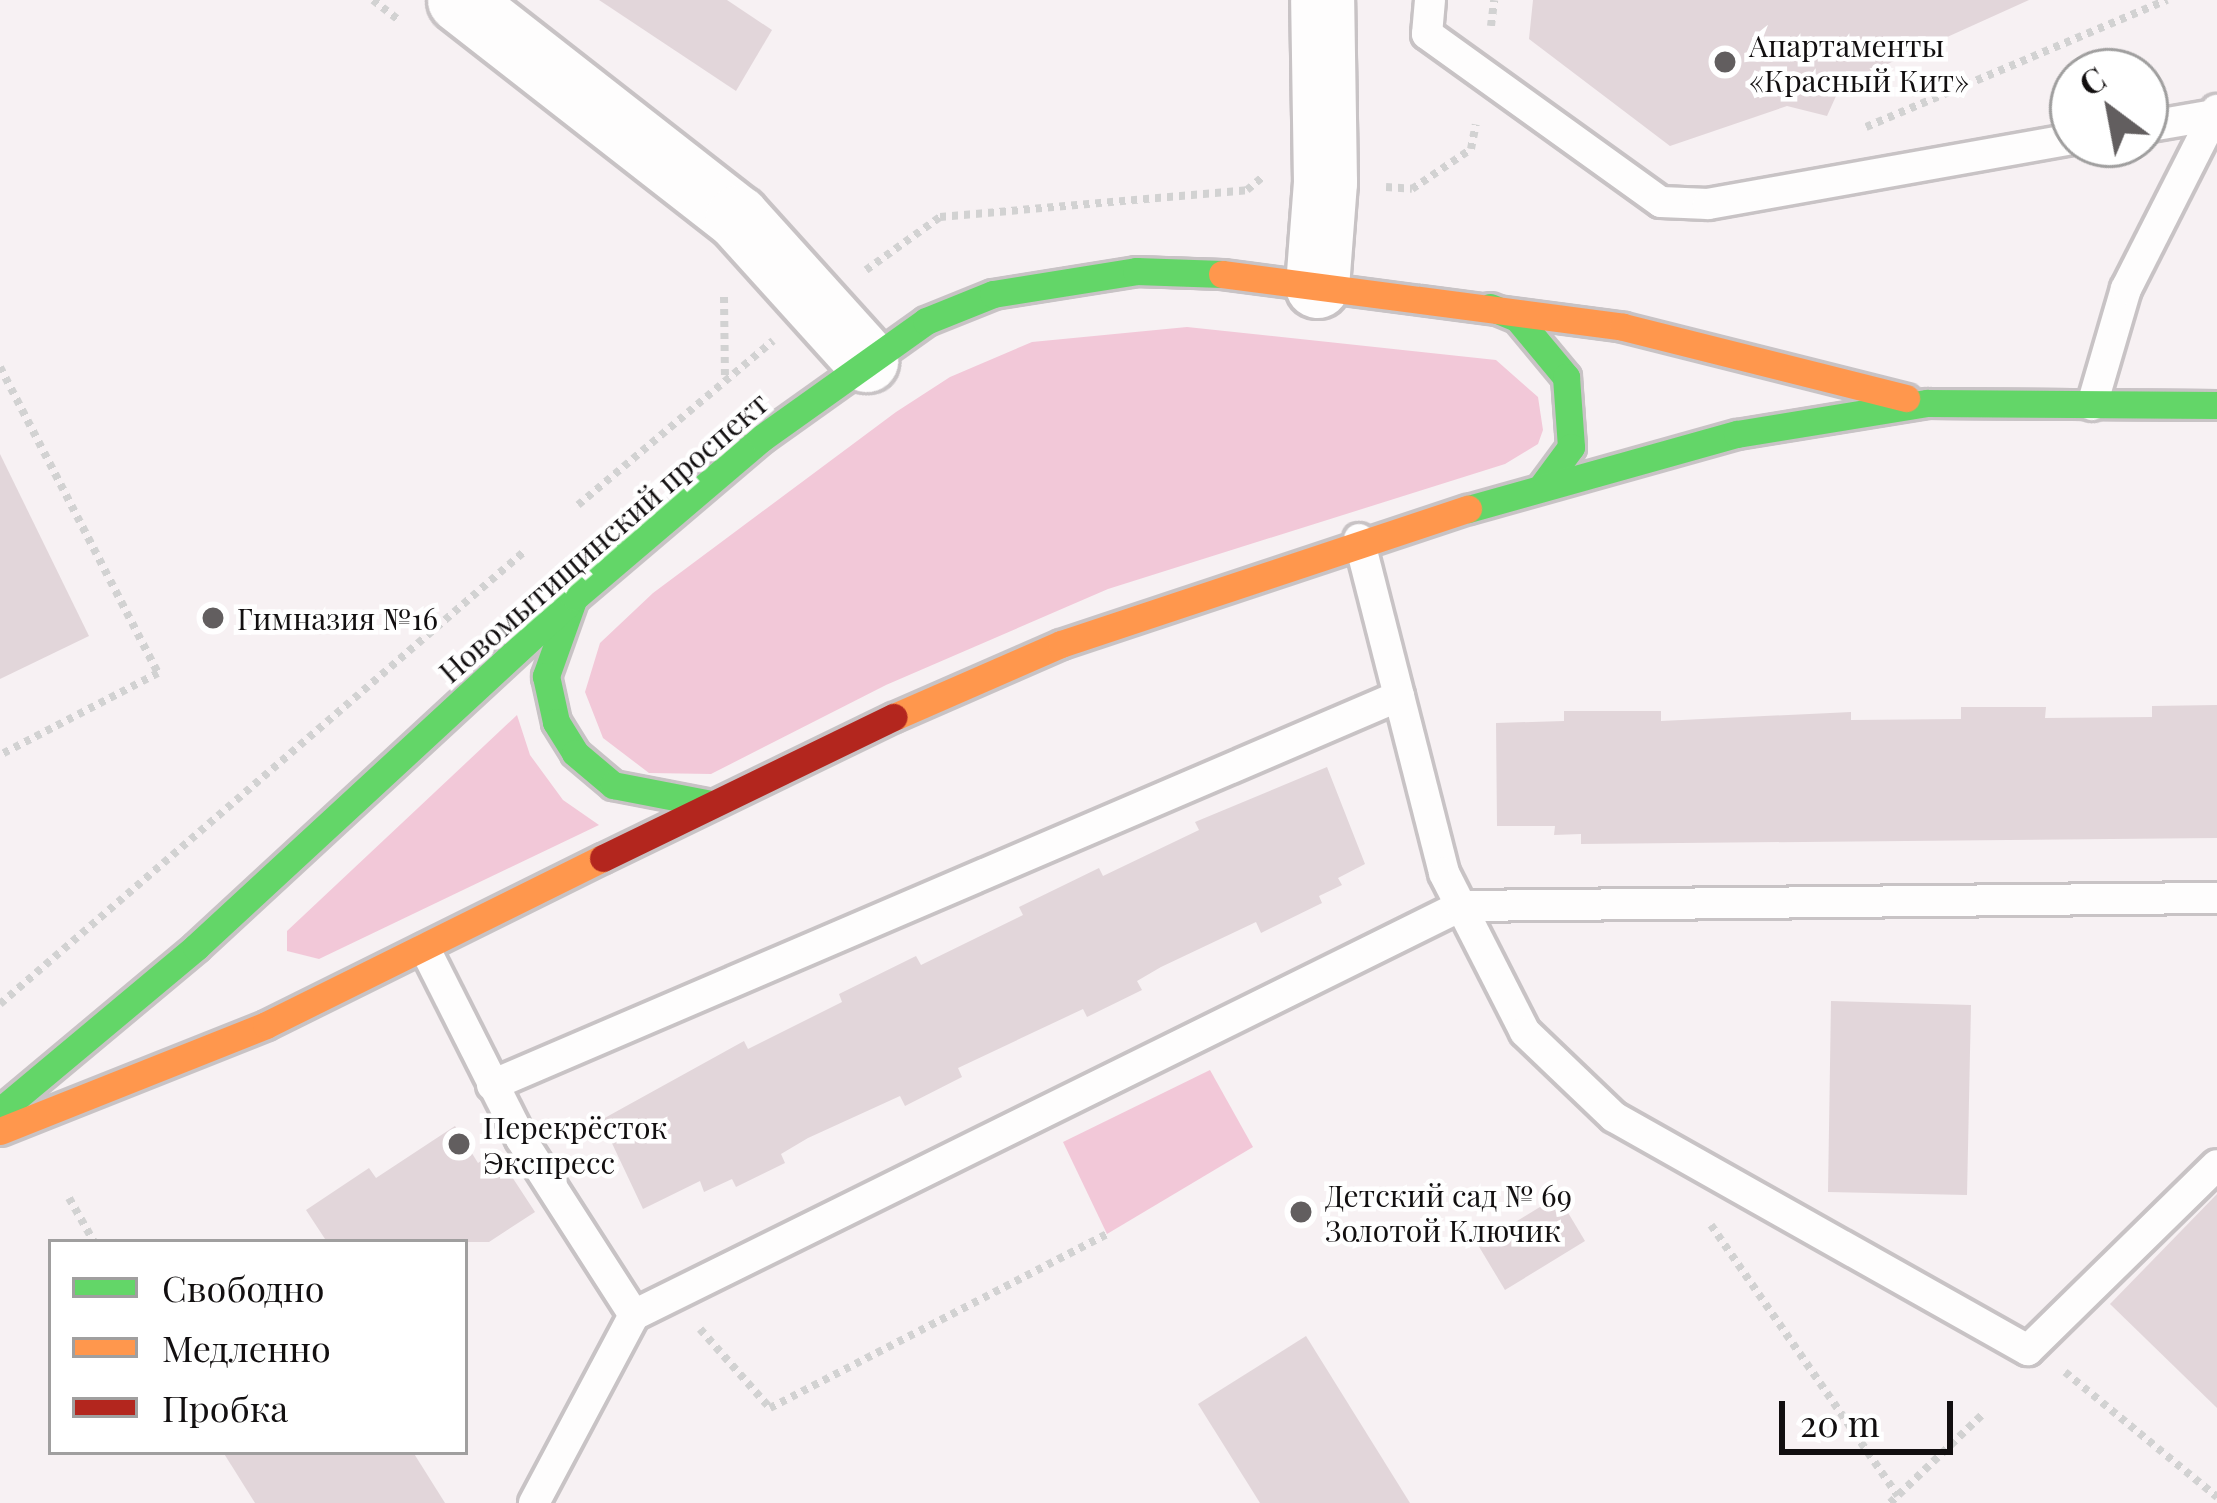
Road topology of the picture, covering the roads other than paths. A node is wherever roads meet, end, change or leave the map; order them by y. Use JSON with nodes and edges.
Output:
{"nodes":[{"id":1,"x":459,"y":0,"type":"edge"},
{"id":2,"x":1322,"y":0,"type":"edge"},
{"id":3,"x":1430,"y":0,"type":"edge"},
{"id":4,"x":2213,"y":113,"type":"edge"},
{"id":5,"x":2169,"y":122,"type":"edge"},
{"id":6,"x":2049,"y":143,"type":"edge"},
{"id":7,"x":1317,"y":286,"type":"junction"},
{"id":8,"x":1486,"y":306,"type":"junction"},
{"id":9,"x":866,"y":360,"type":"junction"},
{"id":10,"x":1927,"y":403,"type":"junction"},
{"id":11,"x":2092,"y":405,"type":"junction"},
{"id":12,"x":2217,"y":405,"type":"edge"},
{"id":13,"x":1543,"y":485,"type":"junction"},
{"id":14,"x":1359,"y":539,"type":"junction"},
{"id":15,"x":575,"y":597,"type":"junction"},
{"id":16,"x":1399,"y":696,"type":"junction"},
{"id":17,"x":712,"y":805,"type":"junction"},
{"id":18,"x":2217,"y":898,"type":"edge"},
{"id":19,"x":1461,"y":906,"type":"junction"},
{"id":20,"x":425,"y":949,"type":"junction"},
{"id":21,"x":492,"y":1085,"type":"junction"},
{"id":22,"x":0,"y":1111,"type":"edge"},
{"id":23,"x":0,"y":1131,"type":"edge"},
{"id":24,"x":2217,"y":1165,"type":"edge"},
{"id":25,"x":634,"y":1315,"type":"junction"},
{"id":26,"x":534,"y":1503,"type":"edge"}],
"edges":[{"from":1,"to":9,"type":"street"},
{"from":2,"to":7,"type":"street"},
{"from":3,"to":6,"type":"lane"},
{"from":4,"to":5,"type":"lane"},
{"from":4,"to":11,"type":"lane"},
{"from":7,"to":8,"type":"main road","name":"Новомытищинский проспект"},
{"from":7,"to":9,"type":"main road","name":"Новомытищинский проспект"},
{"from":8,"to":10,"type":"main road","name":"Новомытищинский проспект"},
{"from":8,"to":13,"type":"main road"},
{"from":9,"to":15,"type":"main road","name":"Новомытищинский проспект"},
{"from":10,"to":11,"type":"main road","name":"Новомытищинский проспект"},
{"from":10,"to":13,"type":"main road","name":"Новомытищинский проспект"},
{"from":11,"to":12,"type":"main road","name":"Новомытищинский проспект"},
{"from":13,"to":14,"type":"main road","name":"Новомытищинский проспект"},
{"from":14,"to":16,"type":"lane"},
{"from":14,"to":17,"type":"main road","name":"Новомытищинский проспект"},
{"from":15,"to":17,"type":"main road"},
{"from":15,"to":22,"type":"main road","name":"Новомытищинский проспект"},
{"from":16,"to":19,"type":"lane"},
{"from":16,"to":21,"type":"lane"},
{"from":17,"to":20,"type":"main road","name":"Новомытищинский проспект"},
{"from":18,"to":19,"type":"lane"},
{"from":19,"to":24,"type":"lane"},
{"from":19,"to":25,"type":"lane"},
{"from":20,"to":21,"type":"lane"},
{"from":20,"to":23,"type":"main road","name":"Новомытищинский проспект"},
{"from":21,"to":25,"type":"lane"},
{"from":25,"to":26,"type":"lane"}]}
